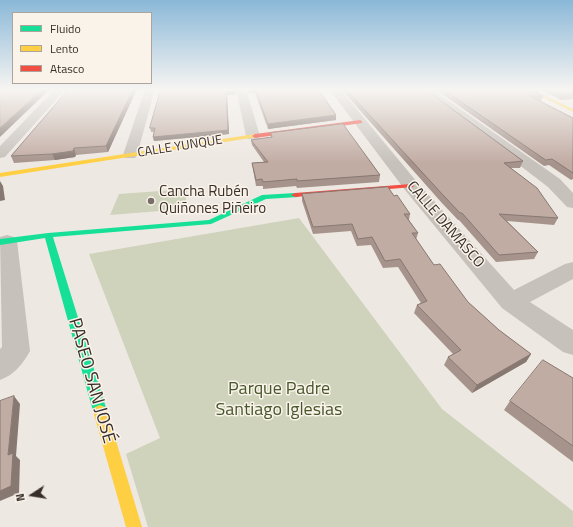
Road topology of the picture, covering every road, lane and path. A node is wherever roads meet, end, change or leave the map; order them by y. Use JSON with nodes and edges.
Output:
{"nodes":[{"id":1,"x":38,"y":114,"type":"edge"},
{"id":2,"x":143,"y":114,"type":"edge"},
{"id":3,"x":247,"y":114,"type":"edge"},
{"id":4,"x":353,"y":114,"type":"edge"},
{"id":5,"x":459,"y":114,"type":"edge"},
{"id":6,"x":360,"y":122,"type":"junction"},
{"id":7,"x":253,"y":136,"type":"junction"},
{"id":8,"x":0,"y":154,"type":"edge"},
{"id":9,"x":130,"y":155,"type":"junction"},
{"id":10,"x":0,"y":176,"type":"edge"},
{"id":11,"x":411,"y":186,"type":"junction"},
{"id":12,"x":573,"y":203,"type":"edge"},
{"id":13,"x":48,"y":235,"type":"junction"},
{"id":14,"x":4,"y":242,"type":"edge"},
{"id":15,"x":573,"y":269,"type":"edge"},
{"id":16,"x":511,"y":302,"type":"junction"},
{"id":17,"x":573,"y":344,"type":"edge"},
{"id":18,"x":0,"y":368,"type":"edge"},
{"id":19,"x":134,"y":527,"type":"edge"}],
"edges":[{"from":1,"to":8,"type":"street"},
{"from":2,"to":9,"type":"street"},
{"from":3,"to":7,"type":"street"},
{"from":4,"to":6,"type":"street","name":"CALLE DAMASCO"},
{"from":5,"to":12,"type":"street"},
{"from":6,"to":7,"type":"street","name":"CALLE YUNQUE"},
{"from":6,"to":11,"type":"street","name":"CALLE DAMASCO"},
{"from":7,"to":9,"type":"street","name":"CALLE YUNQUE"},
{"from":9,"to":10,"type":"street","name":"CALLE YUNQUE"},
{"from":11,"to":13,"type":"street"},
{"from":11,"to":16,"type":"street","name":"CALLE DAMASCO"},
{"from":13,"to":14,"type":"street"},
{"from":13,"to":19,"type":"street","name":"PASEO SAN JOSÉ"},
{"from":14,"to":18,"type":"street"},
{"from":15,"to":16,"type":"street"},
{"from":16,"to":17,"type":"street","name":"CALLE DAMASCO"}]}
